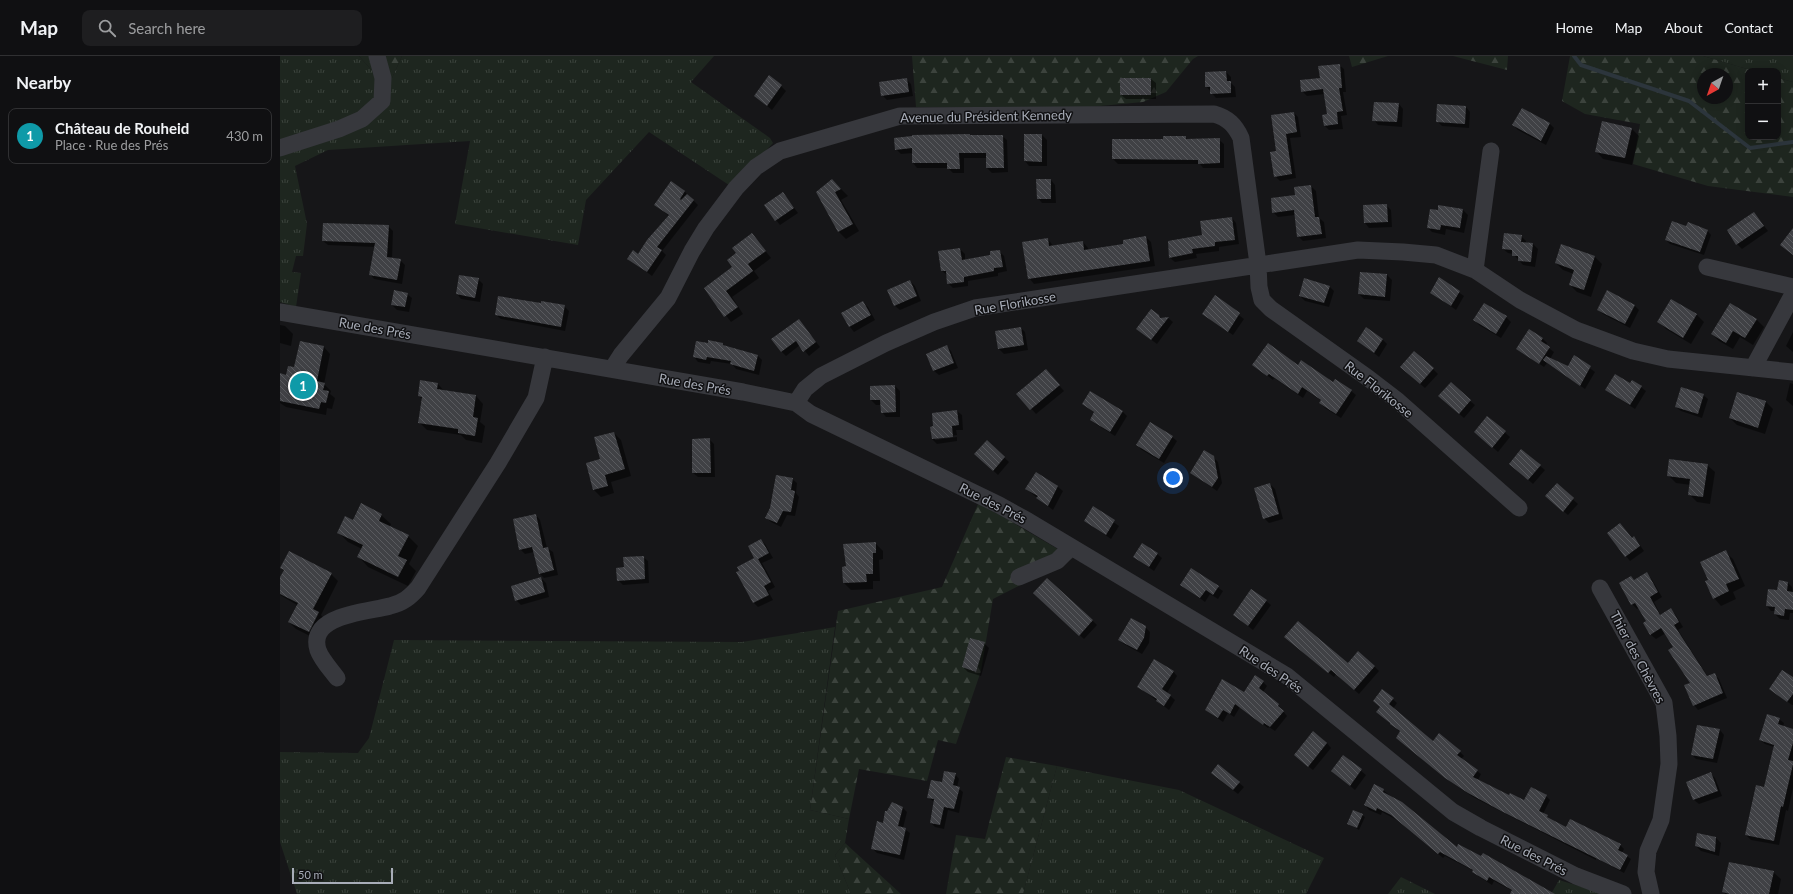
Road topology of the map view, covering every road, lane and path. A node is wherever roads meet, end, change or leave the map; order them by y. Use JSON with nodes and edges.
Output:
{"nodes":[{"id":1,"x":377,"y":56,"type":"edge"},
{"id":2,"x":280,"y":148,"type":"edge"},
{"id":3,"x":1491,"y":151,"type":"dead end"},
{"id":4,"x":1258,"y":264,"type":"junction"},
{"id":5,"x":1707,"y":267,"type":"dead end"},
{"id":6,"x":1475,"y":270,"type":"junction"},
{"id":7,"x":1793,"y":287,"type":"edge"},
{"id":8,"x":1793,"y":294,"type":"edge"},
{"id":9,"x":280,"y":312,"type":"edge"},
{"id":10,"x":545,"y":357,"type":"junction"},
{"id":11,"x":1753,"y":368,"type":"junction"},
{"id":12,"x":612,"y":369,"type":"junction"},
{"id":13,"x":1793,"y":372,"type":"edge"},
{"id":14,"x":796,"y":403,"type":"junction"},
{"id":15,"x":1519,"y":508,"type":"dead end"},
{"id":16,"x":1071,"y":547,"type":"junction"},
{"id":17,"x":1019,"y":577,"type":"dead end"},
{"id":18,"x":1600,"y":588,"type":"dead end"},
{"id":19,"x":337,"y":678,"type":"dead end"},
{"id":20,"x":1623,"y":894,"type":"edge"},
{"id":21,"x":1651,"y":894,"type":"edge"}],
"edges":[{"from":1,"to":2,"type":"street"},
{"from":3,"to":6,"type":"street"},
{"from":4,"to":6,"type":"street","name":"Rue Florikosse"},
{"from":4,"to":12,"type":"street","name":"Avenue du Président Kennedy"},
{"from":4,"to":14,"type":"street","name":"Rue Florikosse"},
{"from":4,"to":15,"type":"street","name":"Rue Florikosse"},
{"from":5,"to":7,"type":"street"},
{"from":6,"to":11,"type":"street","name":"Rue Florikosse"},
{"from":8,"to":11,"type":"street"},
{"from":9,"to":10,"type":"street","name":"Rue des Prés"},
{"from":10,"to":12,"type":"street","name":"Rue des Prés"},
{"from":10,"to":19,"type":"street"},
{"from":11,"to":13,"type":"street","name":"Rue Florikosse"},
{"from":12,"to":14,"type":"street","name":"Rue des Prés"},
{"from":14,"to":16,"type":"street","name":"Rue des Prés"},
{"from":16,"to":17,"type":"street"},
{"from":16,"to":20,"type":"street","name":"Rue des Prés"},
{"from":18,"to":21,"type":"street","name":"Thier des Chèvres"}]}
